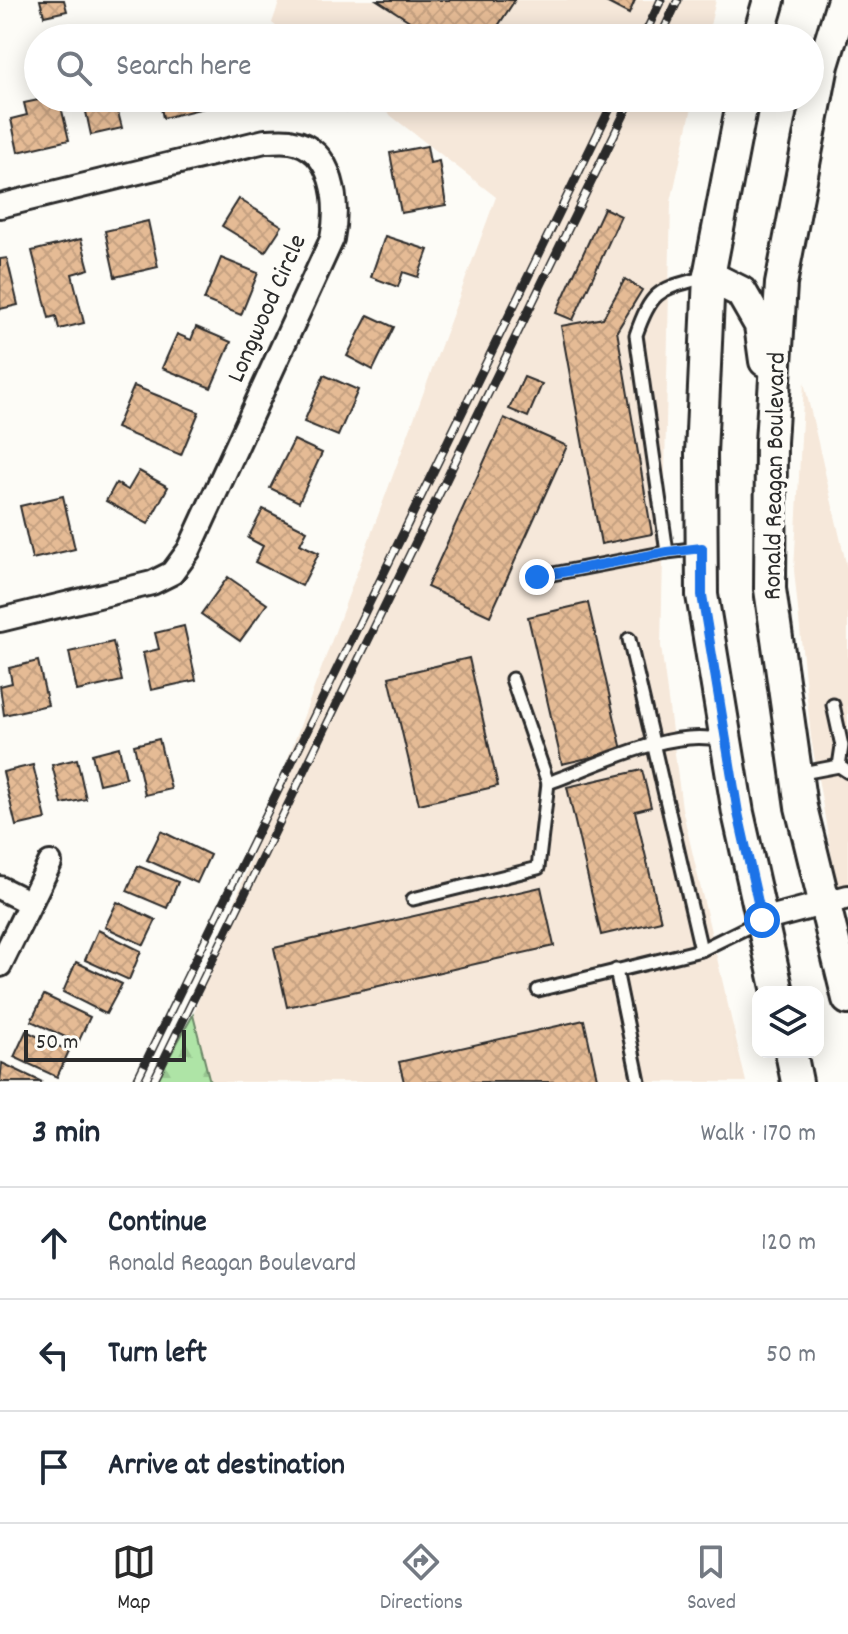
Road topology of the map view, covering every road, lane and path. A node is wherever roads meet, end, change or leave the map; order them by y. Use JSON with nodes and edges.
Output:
{"nodes":[{"id":1,"x":769,"y":0,"type":"edge"},
{"id":2,"x":843,"y":0,"type":"edge"},
{"id":3,"x":762,"y":24,"type":"edge"},
{"id":4,"x":824,"y":62,"type":"edge"},
{"id":5,"x":740,"y":112,"type":"edge"},
{"id":6,"x":814,"y":112,"type":"edge"},
{"id":7,"x":0,"y":206,"type":"edge"},
{"id":8,"x":709,"y":276,"type":"junction"},
{"id":9,"x":771,"y":442,"type":"junction"},
{"id":10,"x":702,"y":548,"type":"junction"},
{"id":11,"x":667,"y":552,"type":"junction"},
{"id":12,"x":537,"y":577,"type":"dead end"},
{"id":13,"x":0,"y":620,"type":"edge"},
{"id":14,"x":629,"y":639,"type":"dead end"},
{"id":15,"x":512,"y":679,"type":"dead end"},
{"id":16,"x":833,"y":705,"type":"dead end"},
{"id":17,"x":726,"y":741,"type":"junction"},
{"id":18,"x":654,"y":745,"type":"junction"},
{"id":19,"x":844,"y":769,"type":"edge"},
{"id":20,"x":796,"y":774,"type":"junction"},
{"id":21,"x":548,"y":783,"type":"junction"},
{"id":22,"x":50,"y":863,"type":"dead end"},
{"id":23,"x":0,"y":888,"type":"edge"},
{"id":24,"x":413,"y":899,"type":"dead end"},
{"id":25,"x":837,"y":900,"type":"edge"},
{"id":26,"x":30,"y":903,"type":"junction"},
{"id":27,"x":762,"y":920,"type":"junction"},
{"id":28,"x":701,"y":950,"type":"junction"},
{"id":29,"x":0,"y":965,"type":"edge"},
{"id":30,"x":616,"y":970,"type":"junction"},
{"id":31,"x":777,"y":986,"type":"edge"},
{"id":32,"x":538,"y":990,"type":"dead end"},
{"id":33,"x":848,"y":999,"type":"edge"},
{"id":34,"x":792,"y":1058,"type":"edge"},
{"id":35,"x":639,"y":1082,"type":"edge"},
{"id":36,"x":797,"y":1082,"type":"edge"}],
"edges":[{"from":1,"to":3,"type":"main road"},
{"from":2,"to":4,"type":"main road","name":"Ronald Reagan Boulevard"},
{"from":5,"to":8,"type":"main road"},
{"from":6,"to":9,"type":"main road","name":"Ronald Reagan Boulevard"},
{"from":7,"to":13,"type":"street","name":"Longwood Circle"},
{"from":8,"to":9,"type":"main road"},
{"from":8,"to":10,"type":"main road"},
{"from":8,"to":11,"type":"lane"},
{"from":9,"to":20,"type":"main road","name":"Ronald Reagan Boulevard"},
{"from":10,"to":11,"type":"lane"},
{"from":10,"to":17,"type":"main road"},
{"from":11,"to":12,"type":"lane"},
{"from":14,"to":18,"type":"lane"},
{"from":15,"to":21,"type":"lane"},
{"from":16,"to":19,"type":"lane"},
{"from":17,"to":18,"type":"lane"},
{"from":17,"to":27,"type":"main road"},
{"from":18,"to":21,"type":"lane"},
{"from":18,"to":28,"type":"lane"},
{"from":19,"to":20,"type":"lane"},
{"from":20,"to":25,"type":"main road","name":"Ronald Reagan Boulevard"},
{"from":21,"to":24,"type":"lane"},
{"from":22,"to":26,"type":"street"},
{"from":23,"to":26,"type":"street"},
{"from":25,"to":27,"type":"street"},
{"from":25,"to":33,"type":"main road","name":"Ronald Reagan Boulevard"},
{"from":26,"to":29,"type":"street"},
{"from":27,"to":28,"type":"lane"},
{"from":27,"to":31,"type":"main road"},
{"from":28,"to":30,"type":"lane"},
{"from":30,"to":32,"type":"lane"},
{"from":30,"to":35,"type":"lane"},
{"from":34,"to":36,"type":"main road"}]}
